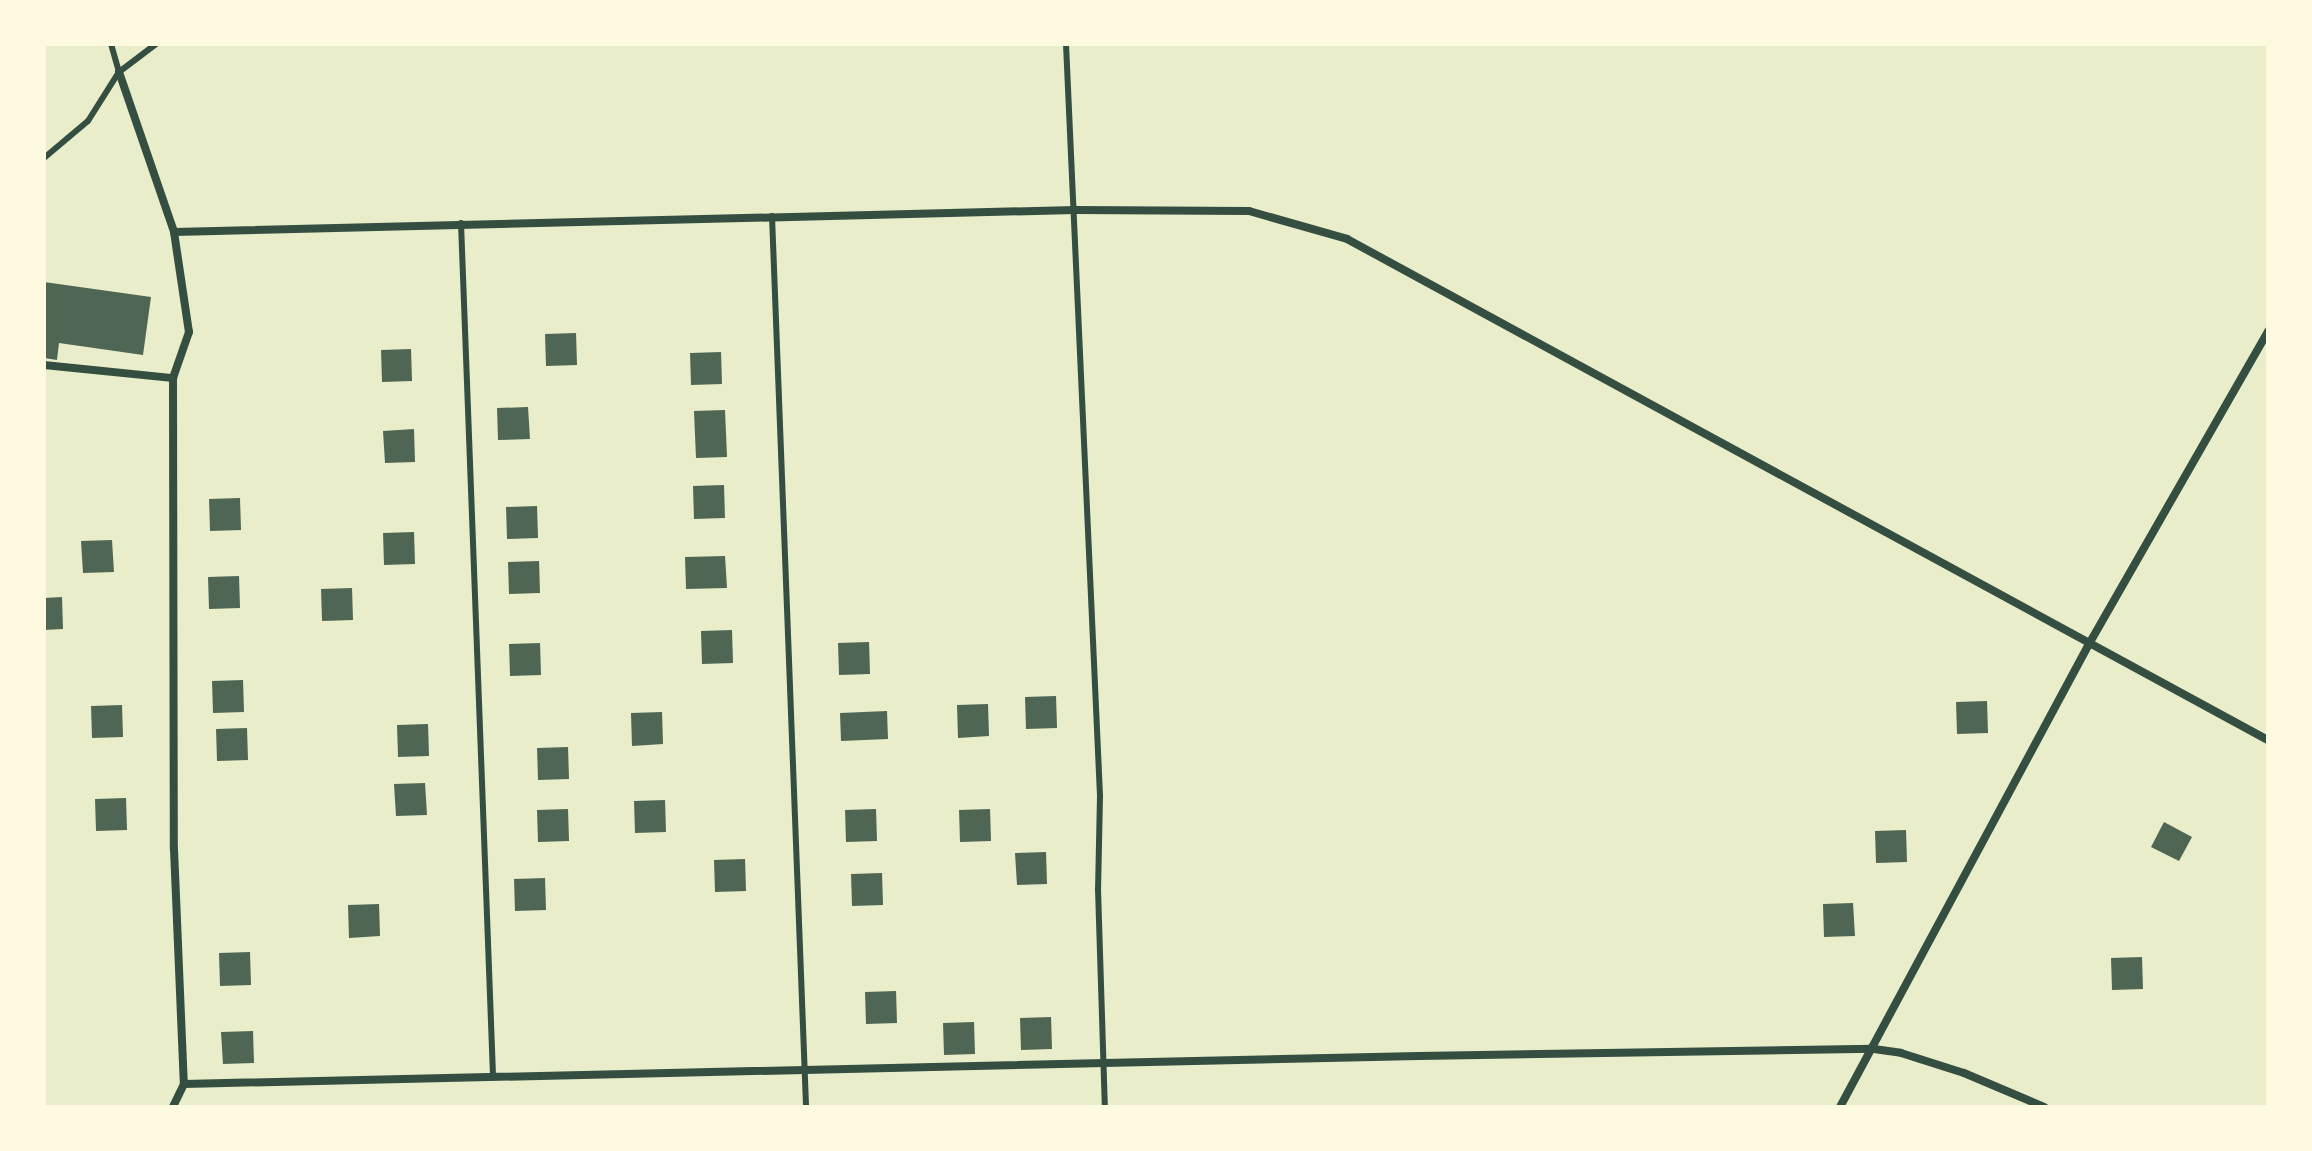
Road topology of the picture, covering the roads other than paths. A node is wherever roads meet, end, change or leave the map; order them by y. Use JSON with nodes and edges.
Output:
{"nodes":[{"id":1,"x":111,"y":44,"type":"edge"},
{"id":2,"x":156,"y":44,"type":"edge"},
{"id":3,"x":1066,"y":44,"type":"edge"},
{"id":4,"x":119,"y":72,"type":"junction"},
{"id":5,"x":44,"y":158,"type":"edge"},
{"id":6,"x":1075,"y":210,"type":"junction"},
{"id":7,"x":772,"y":216,"type":"junction"},
{"id":8,"x":461,"y":223,"type":"junction"},
{"id":9,"x":174,"y":232,"type":"junction"},
{"id":10,"x":2268,"y":331,"type":"edge"},
{"id":11,"x":44,"y":365,"type":"edge"},
{"id":12,"x":173,"y":378,"type":"junction"},
{"id":13,"x":2089,"y":644,"type":"junction"},
{"id":14,"x":2268,"y":740,"type":"edge"},
{"id":15,"x":1874,"y":1049,"type":"junction"},
{"id":16,"x":1104,"y":1064,"type":"junction"},
{"id":17,"x":804,"y":1070,"type":"junction"},
{"id":18,"x":493,"y":1077,"type":"junction"},
{"id":19,"x":184,"y":1084,"type":"junction"},
{"id":20,"x":173,"y":1107,"type":"edge"},
{"id":21,"x":806,"y":1107,"type":"edge"},
{"id":22,"x":1105,"y":1107,"type":"edge"},
{"id":23,"x":1840,"y":1107,"type":"edge"},
{"id":24,"x":2044,"y":1107,"type":"edge"}],
"edges":[{"from":1,"to":4,"type":"lane"},
{"from":2,"to":4,"type":"lane"},
{"from":3,"to":6,"type":"lane"},
{"from":4,"to":5,"type":"lane"},
{"from":4,"to":9,"type":"street"},
{"from":6,"to":7,"type":"street"},
{"from":6,"to":13,"type":"street"},
{"from":6,"to":16,"type":"lane"},
{"from":7,"to":8,"type":"street"},
{"from":7,"to":17,"type":"lane"},
{"from":8,"to":9,"type":"street"},
{"from":8,"to":18,"type":"lane"},
{"from":9,"to":12,"type":"street"},
{"from":10,"to":13,"type":"street"},
{"from":11,"to":12,"type":"street"},
{"from":12,"to":19,"type":"street"},
{"from":13,"to":14,"type":"street"},
{"from":13,"to":15,"type":"street"},
{"from":15,"to":16,"type":"street"},
{"from":15,"to":23,"type":"street"},
{"from":15,"to":24,"type":"street"},
{"from":16,"to":17,"type":"street"},
{"from":16,"to":22,"type":"lane"},
{"from":17,"to":18,"type":"street"},
{"from":17,"to":21,"type":"lane"},
{"from":18,"to":19,"type":"street"},
{"from":19,"to":20,"type":"street"}]}
